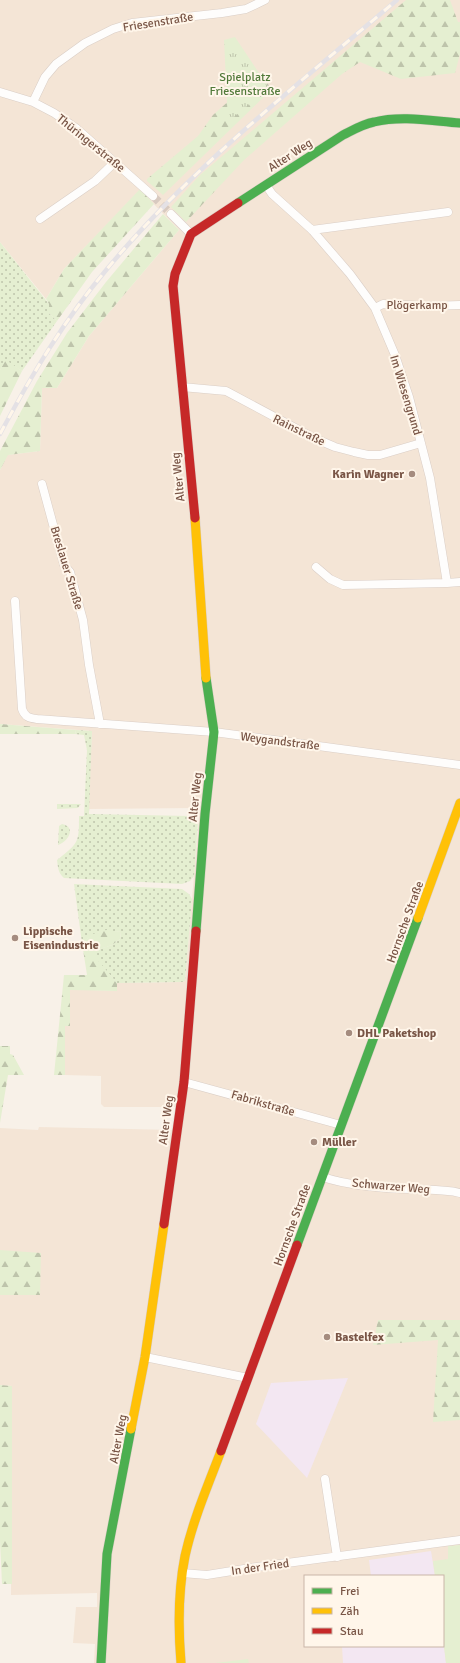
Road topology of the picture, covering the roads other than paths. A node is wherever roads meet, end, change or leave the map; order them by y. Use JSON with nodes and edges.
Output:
{"nodes":[{"id":1,"x":265,"y":0,"type":"edge"},
{"id":2,"x":0,"y":92,"type":"edge"},
{"id":3,"x":33,"y":102,"type":"junction"},
{"id":4,"x":460,"y":123,"type":"edge"},
{"id":5,"x":115,"y":162,"type":"junction"},
{"id":6,"x":266,"y":185,"type":"junction"},
{"id":7,"x":153,"y":196,"type":"tunnel mouth"},
{"id":8,"x":448,"y":212,"type":"dead end"},
{"id":9,"x":171,"y":214,"type":"tunnel mouth"},
{"id":10,"x":40,"y":219,"type":"dead end"},
{"id":11,"x":312,"y":230,"type":"junction"},
{"id":12,"x":191,"y":234,"type":"junction"},
{"id":13,"x":460,"y":305,"type":"edge"},
{"id":14,"x":375,"y":308,"type":"junction"},
{"id":15,"x":182,"y":387,"type":"junction"},
{"id":16,"x":421,"y":443,"type":"junction"},
{"id":17,"x":42,"y":484,"type":"dead end"},
{"id":18,"x":316,"y":567,"type":"dead end"},
{"id":19,"x":460,"y":582,"type":"edge"},
{"id":20,"x":447,"y":583,"type":"junction"},
{"id":21,"x":15,"y":601,"type":"dead end"},
{"id":22,"x":100,"y":724,"type":"junction"},
{"id":23,"x":214,"y":732,"type":"junction"},
{"id":24,"x":460,"y":765,"type":"edge"},
{"id":25,"x":460,"y":803,"type":"edge"},
{"id":26,"x":184,"y":1082,"type":"junction"},
{"id":27,"x":341,"y":1125,"type":"junction"},
{"id":28,"x":323,"y":1177,"type":"junction"},
{"id":29,"x":460,"y":1193,"type":"edge"},
{"id":30,"x":145,"y":1357,"type":"junction"},
{"id":31,"x":248,"y":1378,"type":"junction"},
{"id":32,"x":325,"y":1479,"type":"dead end"},
{"id":33,"x":460,"y":1540,"type":"edge"},
{"id":34,"x":337,"y":1557,"type":"junction"},
{"id":35,"x":182,"y":1574,"type":"junction"},
{"id":36,"x":101,"y":1663,"type":"edge"},
{"id":37,"x":181,"y":1663,"type":"edge"}],
"edges":[{"from":1,"to":3,"type":"street","name":"Friesenstraße"},
{"from":2,"to":3,"type":"street","name":"Thüringerstraße"},
{"from":3,"to":5,"type":"street","name":"Thüringerstraße"},
{"from":4,"to":6,"type":"street","name":"Alter Weg"},
{"from":5,"to":7,"type":"street","name":"Thüringerstraße"},
{"from":5,"to":10,"type":"street"},
{"from":6,"to":11,"type":"street","name":"Im Wiesengrund"},
{"from":6,"to":12,"type":"street","name":"Alter Weg"},
{"from":8,"to":11,"type":"street"},
{"from":9,"to":12,"type":"street"},
{"from":11,"to":14,"type":"street","name":"Im Wiesengrund"},
{"from":12,"to":15,"type":"street","name":"Alter Weg"},
{"from":13,"to":14,"type":"street","name":"Plögerkamp"},
{"from":14,"to":16,"type":"street","name":"Im Wiesengrund"},
{"from":15,"to":16,"type":"street","name":"Rainstraße"},
{"from":15,"to":23,"type":"street","name":"Alter Weg"},
{"from":16,"to":20,"type":"street","name":"Im Wiesengrund"},
{"from":17,"to":22,"type":"street","name":"Breslauer Straße"},
{"from":18,"to":20,"type":"street"},
{"from":19,"to":20,"type":"street"},
{"from":21,"to":22,"type":"street","name":"Weygandstraße"},
{"from":22,"to":23,"type":"street","name":"Weygandstraße"},
{"from":23,"to":24,"type":"street","name":"Weygandstraße"},
{"from":23,"to":26,"type":"street","name":"Alter Weg"},
{"from":25,"to":27,"type":"street","name":"Hornsche Straße"},
{"from":26,"to":27,"type":"street","name":"Fabrikstraße"},
{"from":26,"to":30,"type":"street","name":"Alter Weg"},
{"from":27,"to":28,"type":"street","name":"Hornsche Straße"},
{"from":28,"to":29,"type":"street","name":"Schwarzer Weg"},
{"from":28,"to":31,"type":"street","name":"Hornsche Straße"},
{"from":30,"to":31,"type":"street"},
{"from":30,"to":36,"type":"street","name":"Alter Weg"},
{"from":31,"to":35,"type":"street","name":"Hornsche Straße"},
{"from":32,"to":34,"type":"street"},
{"from":33,"to":34,"type":"street","name":"In der Fried"},
{"from":34,"to":35,"type":"street","name":"In der Fried"},
{"from":35,"to":37,"type":"street","name":"Hornsche Straße"}]}
